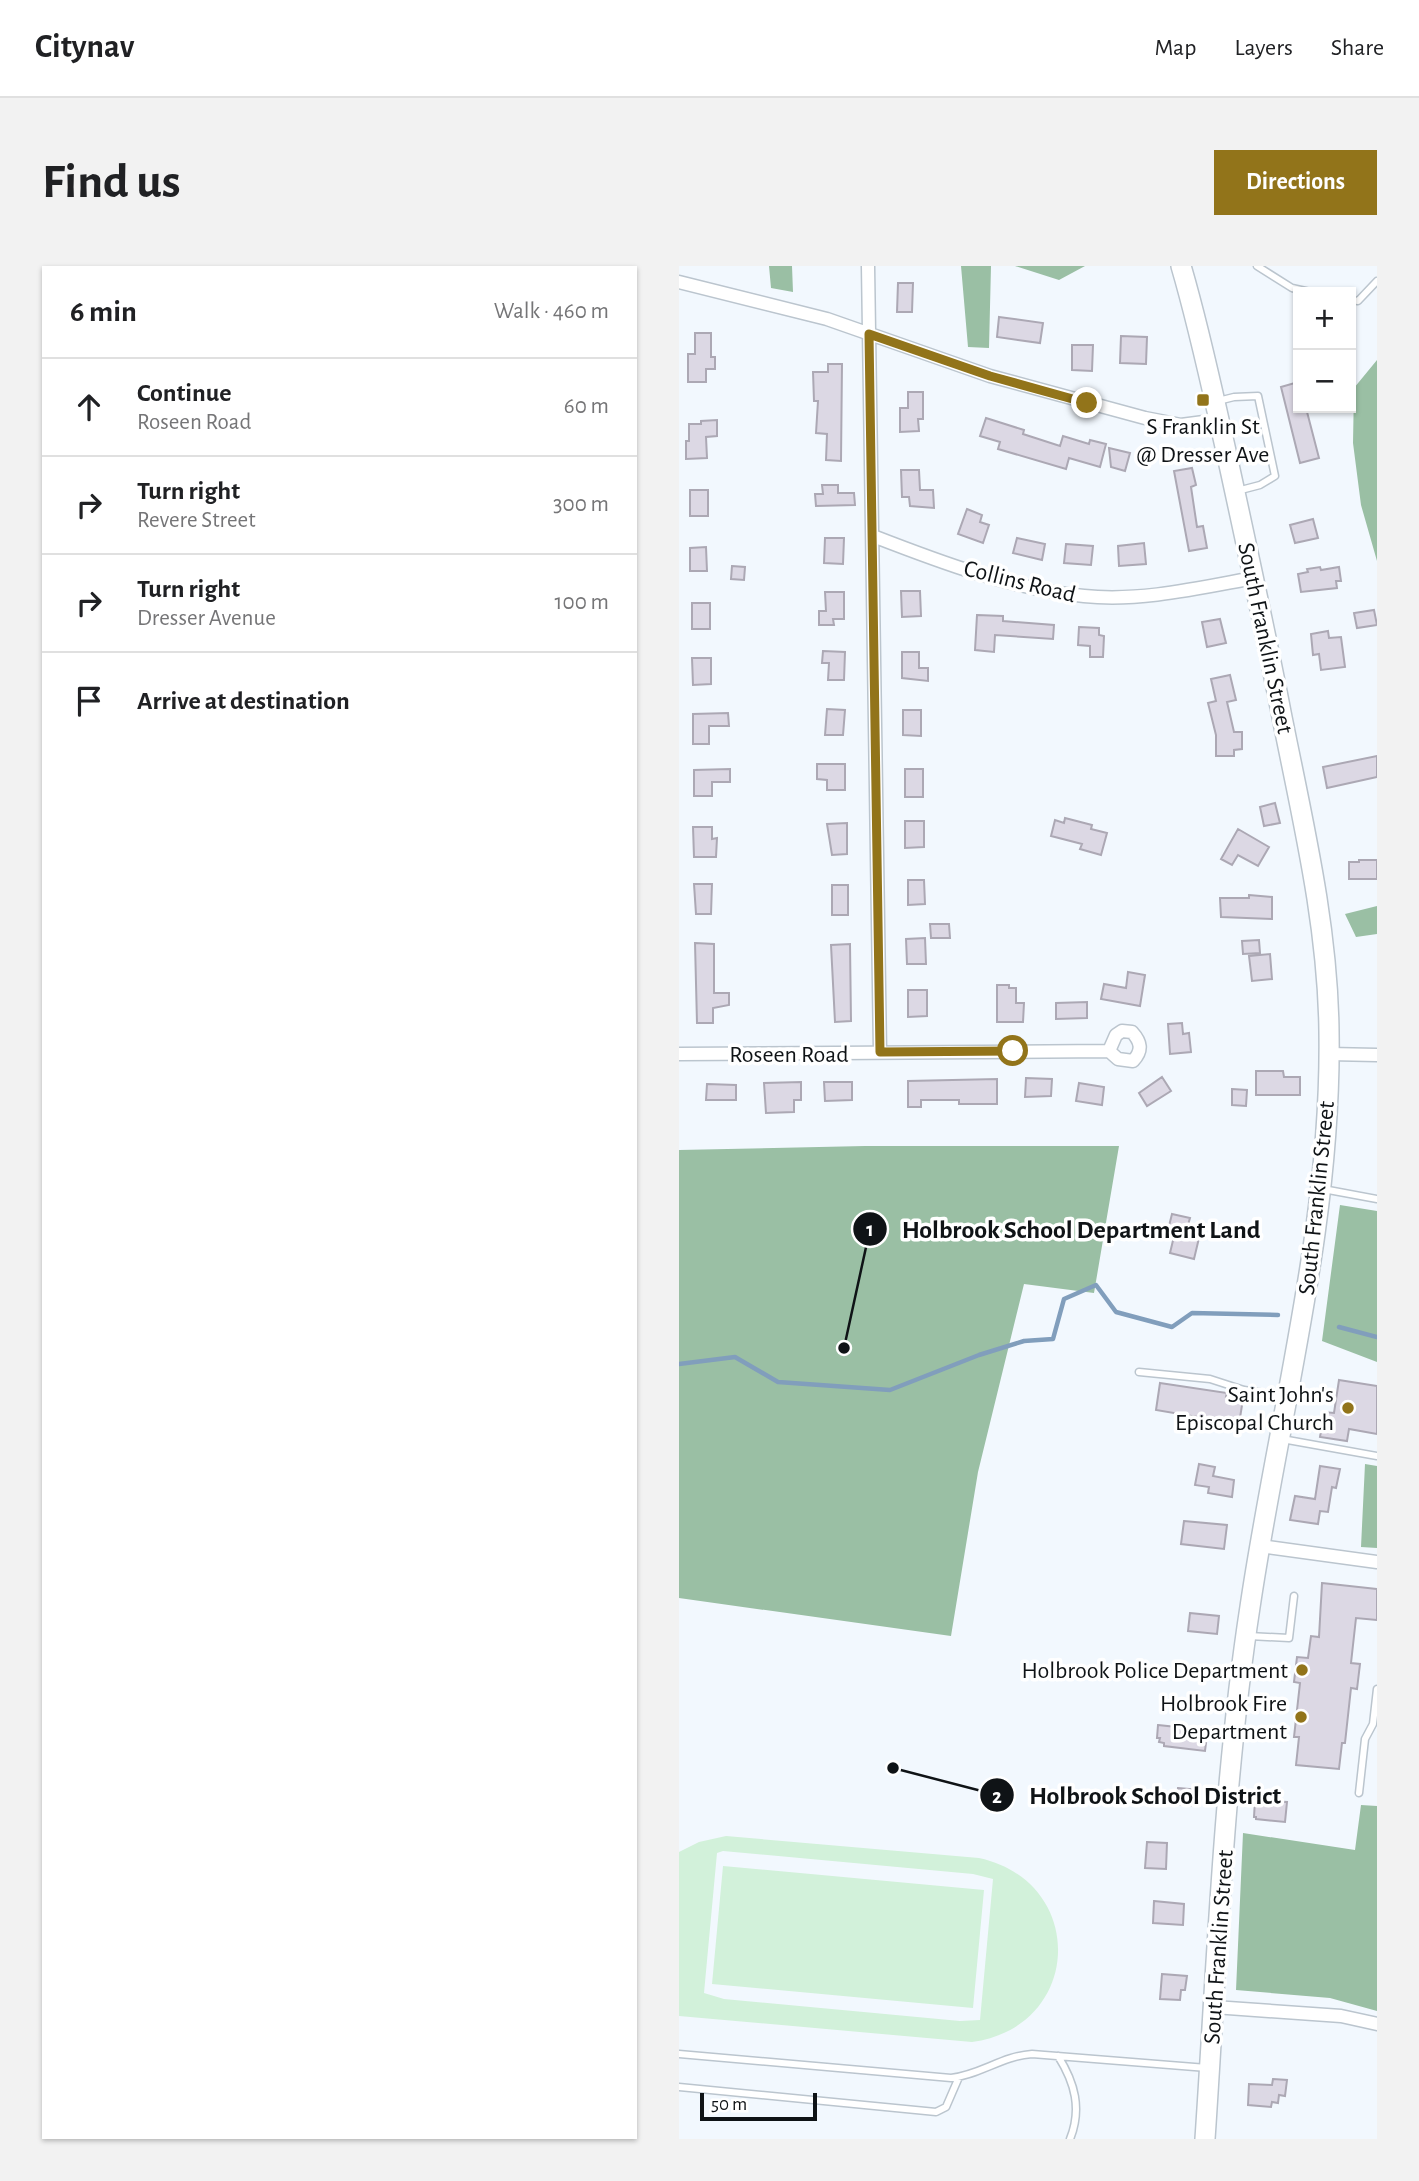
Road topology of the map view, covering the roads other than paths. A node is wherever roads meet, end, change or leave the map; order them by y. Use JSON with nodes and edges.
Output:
{"nodes":[{"id":1,"x":868,"y":266,"type":"edge"},
{"id":2,"x":1182,"y":266,"type":"edge"},
{"id":3,"x":1257,"y":266,"type":"edge"},
{"id":4,"x":1377,"y":281,"type":"edge"},
{"id":5,"x":679,"y":282,"type":"edge"},
{"id":6,"x":1293,"y":288,"type":"edge"},
{"id":7,"x":1356,"y":301,"type":"edge"},
{"id":8,"x":869,"y":334,"type":"junction"},
{"id":9,"x":1217,"y":411,"type":"junction"},
{"id":10,"x":1235,"y":492,"type":"junction"},
{"id":11,"x":873,"y":536,"type":"junction"},
{"id":12,"x":1254,"y":578,"type":"junction"},
{"id":13,"x":1109,"y":1051,"type":"dead end"},
{"id":14,"x":880,"y":1052,"type":"junction"},
{"id":15,"x":679,"y":1054,"type":"edge"},
{"id":16,"x":1329,"y":1054,"type":"junction"},
{"id":17,"x":1377,"y":1055,"type":"edge"},
{"id":18,"x":1321,"y":1189,"type":"junction"},
{"id":19,"x":1377,"y":1199,"type":"edge"},
{"id":20,"x":1139,"y":1373,"type":"dead end"},
{"id":21,"x":1287,"y":1396,"type":"junction"},
{"id":22,"x":1279,"y":1438,"type":"junction"},
{"id":23,"x":1377,"y":1456,"type":"edge"},
{"id":24,"x":1260,"y":1546,"type":"junction"},
{"id":25,"x":1377,"y":1562,"type":"edge"},
{"id":26,"x":1294,"y":1596,"type":"dead end"},
{"id":27,"x":1246,"y":1635,"type":"junction"},
{"id":28,"x":1377,"y":1689,"type":"edge"},
{"id":29,"x":1375,"y":1724,"type":"edge"},
{"id":30,"x":1359,"y":1793,"type":"dead end"},
{"id":31,"x":1214,"y":2007,"type":"junction"},
{"id":32,"x":1377,"y":2024,"type":"edge"},
{"id":33,"x":679,"y":2054,"type":"edge"},
{"id":34,"x":1058,"y":2056,"type":"junction"},
{"id":35,"x":1210,"y":2068,"type":"junction"},
{"id":36,"x":959,"y":2077,"type":"junction"},
{"id":37,"x":679,"y":2087,"type":"edge"},
{"id":38,"x":1070,"y":2139,"type":"edge"},
{"id":39,"x":1205,"y":2139,"type":"edge"}],
"edges":[{"from":1,"to":8,"type":"street"},
{"from":2,"to":9,"type":"main road","name":"South Franklin Street"},
{"from":3,"to":6,"type":"lane"},
{"from":4,"to":7,"type":"lane"},
{"from":5,"to":8,"type":"street"},
{"from":8,"to":9,"type":"street"},
{"from":8,"to":11,"type":"street"},
{"from":9,"to":10,"type":"main road","name":"South Franklin Street"},
{"from":9,"to":10,"type":"lane"},
{"from":10,"to":12,"type":"main road","name":"South Franklin Street"},
{"from":11,"to":12,"type":"street","name":"Collins Road"},
{"from":11,"to":14,"type":"street"},
{"from":12,"to":16,"type":"main road","name":"South Franklin Street"},
{"from":13,"to":14,"type":"street","name":"Roseen Road"},
{"from":14,"to":15,"type":"street","name":"Roseen Road"},
{"from":16,"to":17,"type":"street"},
{"from":16,"to":18,"type":"main road","name":"South Franklin Street"},
{"from":18,"to":19,"type":"lane"},
{"from":18,"to":21,"type":"main road","name":"South Franklin Street"},
{"from":20,"to":21,"type":"lane"},
{"from":21,"to":22,"type":"main road","name":"South Franklin Street"},
{"from":22,"to":23,"type":"lane"},
{"from":22,"to":24,"type":"main road","name":"South Franklin Street"},
{"from":24,"to":25,"type":"street"},
{"from":24,"to":27,"type":"main road","name":"South Franklin Street"},
{"from":26,"to":27,"type":"lane"},
{"from":27,"to":31,"type":"main road","name":"South Franklin Street"},
{"from":28,"to":29,"type":"lane"},
{"from":29,"to":30,"type":"lane"},
{"from":31,"to":32,"type":"street"},
{"from":31,"to":35,"type":"main road","name":"South Franklin Street"},
{"from":33,"to":36,"type":"lane"},
{"from":34,"to":35,"type":"lane"},
{"from":34,"to":36,"type":"lane"},
{"from":34,"to":38,"type":"lane"},
{"from":35,"to":39,"type":"main road","name":"South Franklin Street"},
{"from":36,"to":37,"type":"lane"}]}
